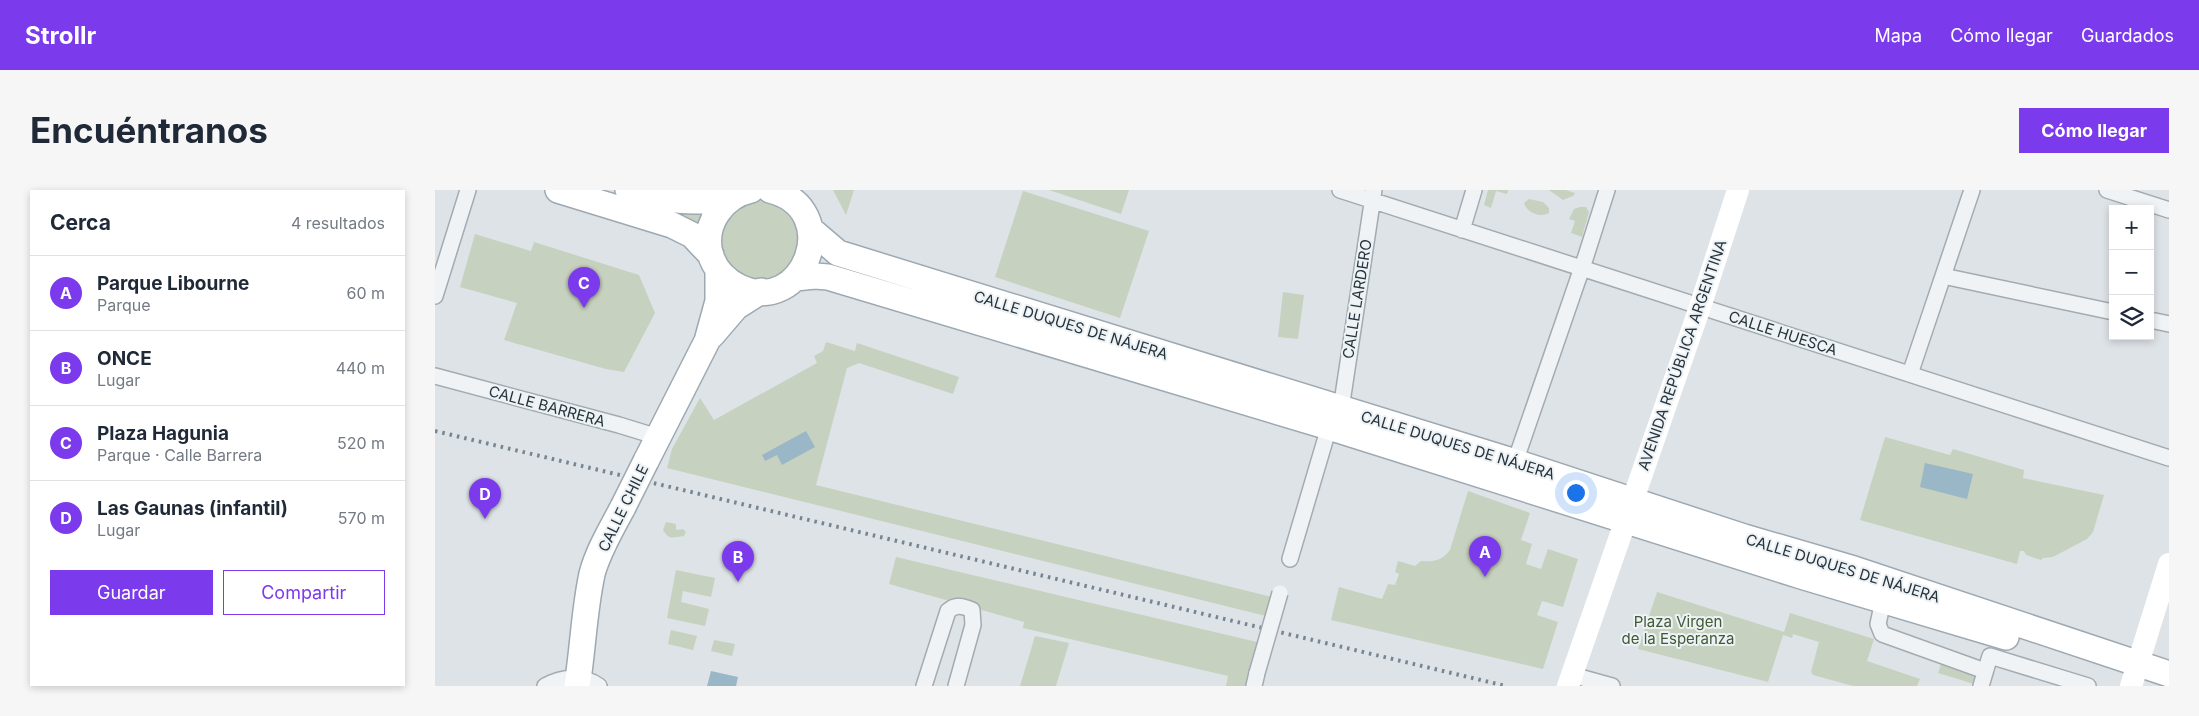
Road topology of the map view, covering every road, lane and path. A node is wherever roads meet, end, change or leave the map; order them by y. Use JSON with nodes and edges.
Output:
{"nodes":[{"id":1,"x":468,"y":190,"type":"edge"},
{"id":2,"x":557,"y":190,"type":"edge"},
{"id":3,"x":630,"y":190,"type":"edge"},
{"id":4,"x":770,"y":190,"type":"edge"},
{"id":5,"x":1340,"y":190,"type":"edge"},
{"id":6,"x":1474,"y":190,"type":"edge"},
{"id":7,"x":1607,"y":190,"type":"edge"},
{"id":8,"x":1738,"y":190,"type":"edge"},
{"id":9,"x":1972,"y":190,"type":"edge"},
{"id":10,"x":2107,"y":190,"type":"edge"},
{"id":11,"x":741,"y":194,"type":"edge"},
{"id":12,"x":1373,"y":195,"type":"edge"},
{"id":13,"x":2169,"y":210,"type":"edge"},
{"id":14,"x":806,"y":211,"type":"edge"},
{"id":15,"x":1462,"y":230,"type":"junction"},
{"id":16,"x":715,"y":263,"type":"junction"},
{"id":17,"x":1582,"y":269,"type":"junction"},
{"id":18,"x":1943,"y":276,"type":"junction"},
{"id":19,"x":795,"y":278,"type":"junction"},
{"id":20,"x":761,"y":291,"type":"junction"},
{"id":21,"x":435,"y":296,"type":"edge"},
{"id":22,"x":1700,"y":307,"type":"junction"},
{"id":23,"x":2109,"y":311,"type":"edge"},
{"id":24,"x":2154,"y":321,"type":"edge"},
{"id":25,"x":2169,"y":324,"type":"edge"},
{"id":26,"x":707,"y":341,"type":"junction"},
{"id":27,"x":1909,"y":374,"type":"junction"},
{"id":28,"x":435,"y":376,"type":"edge"},
{"id":29,"x":1335,"y":418,"type":"junction"},
{"id":30,"x":658,"y":437,"type":"junction"},
{"id":31,"x":2169,"y":458,"type":"edge"},
{"id":32,"x":1515,"y":462,"type":"junction"},
{"id":33,"x":1628,"y":510,"type":"junction"},
{"id":34,"x":1290,"y":559,"type":"dead end"},
{"id":35,"x":2169,"y":564,"type":"edge"},
{"id":36,"x":1280,"y":592,"type":"dead end"},
{"id":37,"x":1883,"y":601,"type":"junction"},
{"id":38,"x":2169,"y":612,"type":"edge"},
{"id":39,"x":1987,"y":664,"type":"junction"},
{"id":40,"x":2148,"y":675,"type":"edge"},
{"id":41,"x":1576,"y":679,"type":"edge"},
{"id":42,"x":2041,"y":679,"type":"edge"},
{"id":43,"x":1255,"y":680,"type":"edge"},
{"id":44,"x":585,"y":684,"type":"edge"},
{"id":45,"x":545,"y":686,"type":"edge"},
{"id":46,"x":924,"y":686,"type":"edge"},
{"id":47,"x":956,"y":686,"type":"edge"},
{"id":48,"x":1612,"y":686,"type":"edge"},
{"id":49,"x":1981,"y":686,"type":"edge"},
{"id":50,"x":2088,"y":686,"type":"edge"}],
"edges":[{"from":1,"to":21,"type":"street"},
{"from":2,"to":16,"type":"main road"},
{"from":3,"to":11,"type":"main road"},
{"from":4,"to":14,"type":"main road","name":"CALLE DUQUES DE NÁJERA"},
{"from":5,"to":12,"type":"street","name":"CALLE HUESCA"},
{"from":6,"to":15,"type":"street"},
{"from":7,"to":17,"type":"street"},
{"from":8,"to":22,"type":"main road","name":"AVENIDA REPÚBLICA ARGENTINA"},
{"from":9,"to":18,"type":"street"},
{"from":10,"to":13,"type":"street"},
{"from":11,"to":16,"type":"main road","name":"CALLE CHILE"},
{"from":12,"to":15,"type":"street","name":"CALLE HUESCA"},
{"from":12,"to":29,"type":"street","name":"CALLE LARDERO"},
{"from":14,"to":19,"type":"main road"},
{"from":14,"to":29,"type":"main road","name":"CALLE DUQUES DE NÁJERA"},
{"from":15,"to":17,"type":"street","name":"CALLE HUESCA"},
{"from":16,"to":20,"type":"main road"},
{"from":16,"to":26,"type":"main road","name":"CALLE CHILE"},
{"from":17,"to":22,"type":"street","name":"CALLE HUESCA"},
{"from":17,"to":32,"type":"street"},
{"from":18,"to":23,"type":"street"},
{"from":18,"to":27,"type":"street"},
{"from":19,"to":20,"type":"main road"},
{"from":19,"to":29,"type":"main road","name":"CALLE DUQUES DE NÁJERA"},
{"from":20,"to":26,"type":"main road","name":"CALLE CHILE"},
{"from":22,"to":27,"type":"street","name":"CALLE HUESCA"},
{"from":22,"to":33,"type":"main road","name":"AVENIDA REPÚBLICA ARGENTINA"},
{"from":24,"to":25,"type":"street"},
{"from":26,"to":30,"type":"main road","name":"CALLE CHILE"},
{"from":27,"to":31,"type":"street","name":"CALLE HUESCA"},
{"from":28,"to":30,"type":"street","name":"CALLE BARRERA"},
{"from":29,"to":32,"type":"main road","name":"CALLE DUQUES DE NÁJERA"},
{"from":29,"to":33,"type":"main road","name":"CALLE DUQUES DE NÁJERA"},
{"from":29,"to":34,"type":"street","name":"CALLE LARDERO"},
{"from":30,"to":44,"type":"main road","name":"CALLE CHILE","bridge":true},
{"from":32,"to":33,"type":"main road","name":"CALLE DUQUES DE NÁJERA"},
{"from":33,"to":37,"type":"main road","name":"CALLE DUQUES DE NÁJERA"},
{"from":33,"to":40,"type":"main road","name":"CALLE DUQUES DE NÁJERA"},
{"from":33,"to":41,"type":"main road","name":"AVENIDA REPÚBLICA ARGENTINA"},
{"from":35,"to":40,"type":"main road"},
{"from":36,"to":43,"type":"street","bridge":true},
{"from":37,"to":39,"type":"street","name":"CALLE DUQUES DE NÁJERA"},
{"from":37,"to":40,"type":"main road","name":"CALLE DUQUES DE NÁJERA"},
{"from":38,"to":40,"type":"main road"},
{"from":39,"to":42,"type":"street","name":"CALLE DUQUES DE NÁJERA"},
{"from":39,"to":49,"type":"street"},
{"from":41,"to":48,"type":"street"},
{"from":42,"to":50,"type":"street","name":"CALLE DUQUES DE NÁJERA"},
{"from":44,"to":45,"type":"street"},
{"from":46,"to":47,"type":"street"}]}
